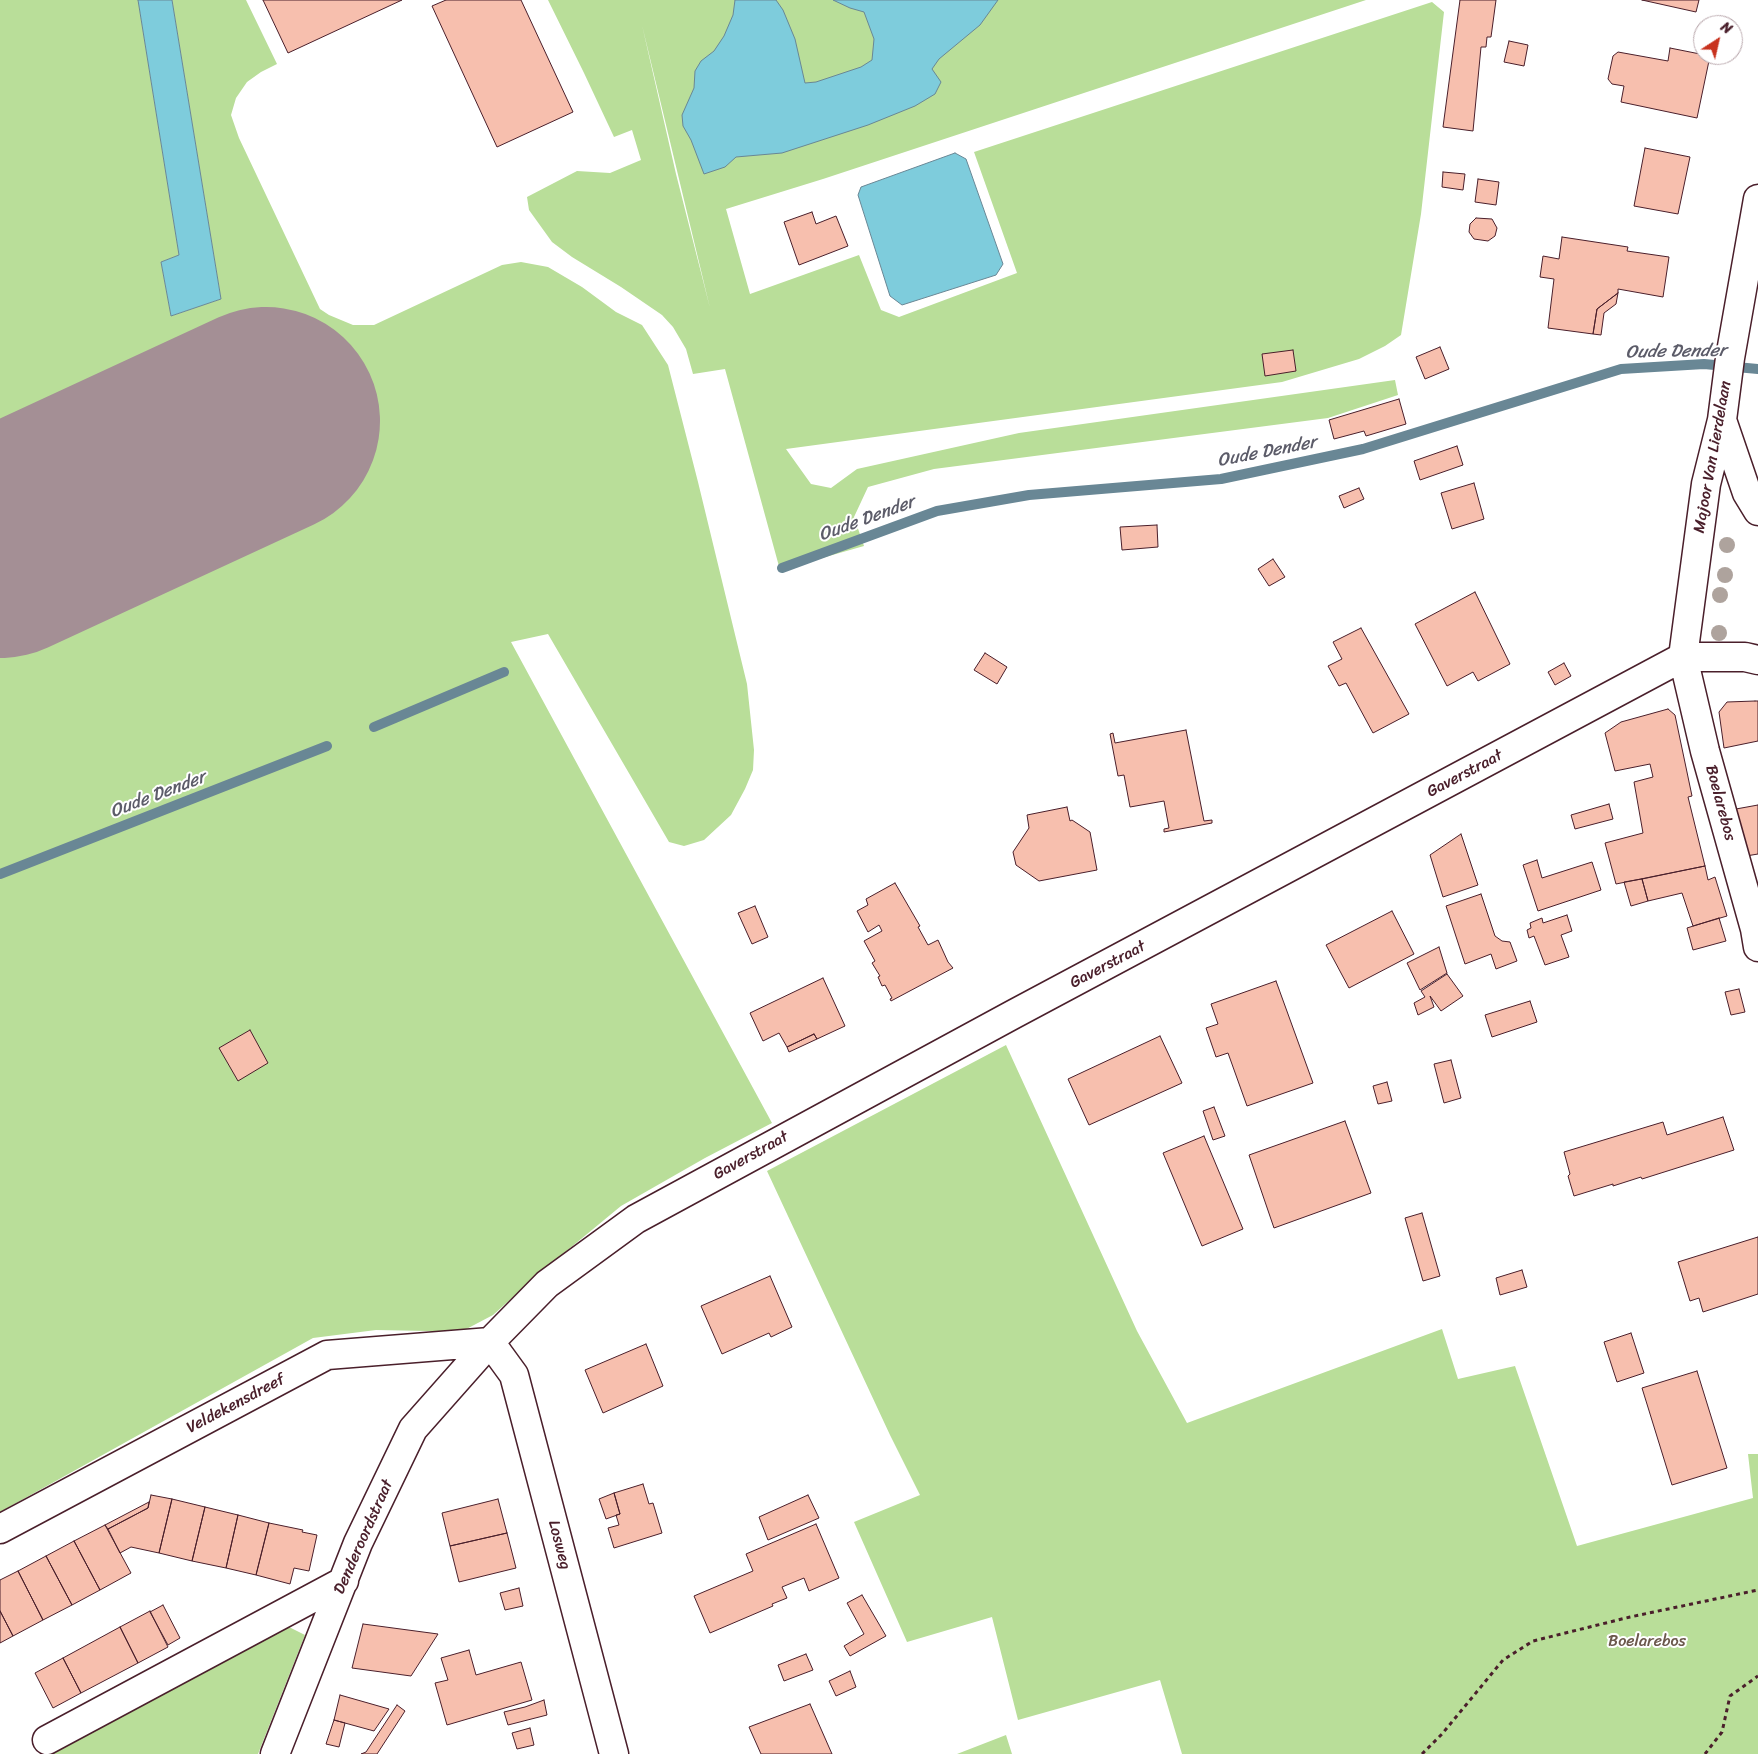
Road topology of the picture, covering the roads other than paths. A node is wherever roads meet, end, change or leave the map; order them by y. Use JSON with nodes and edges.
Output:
{"nodes":[{"id":1,"x":1758,"y":199,"type":"edge"},
{"id":2,"x":1722,"y":420,"type":"junction"},
{"id":3,"x":1758,"y":511,"type":"edge"},
{"id":4,"x":1684,"y":657,"type":"junction"},
{"id":5,"x":1758,"y":660,"type":"edge"},
{"id":6,"x":1758,"y":947,"type":"edge"},
{"id":7,"x":490,"y":1342,"type":"junction"},
{"id":8,"x":0,"y":1529,"type":"edge"},
{"id":9,"x":344,"y":1581,"type":"junction"},
{"id":10,"x":47,"y":1740,"type":"dead end"},
{"id":11,"x":275,"y":1754,"type":"edge"},
{"id":12,"x":614,"y":1754,"type":"edge"}],
"edges":[{"from":1,"to":2,"type":"street","name":"Majoor Van Lierdelaan"},
{"from":2,"to":3,"type":"street"},
{"from":2,"to":4,"type":"street","name":"Majoor Van Lierdelaan"},
{"from":4,"to":5,"type":"street","name":"Gaverstraat"},
{"from":4,"to":6,"type":"street","name":"Boelarebos"},
{"from":4,"to":7,"type":"street","name":"Gaverstraat"},
{"from":7,"to":8,"type":"street","name":"Veldekensdreef"},
{"from":7,"to":9,"type":"street","name":"Denderoordstraat"},
{"from":7,"to":12,"type":"street","name":"Losweg"},
{"from":9,"to":10,"type":"street"},
{"from":9,"to":11,"type":"street","name":"Denderoordstraat"}]}
